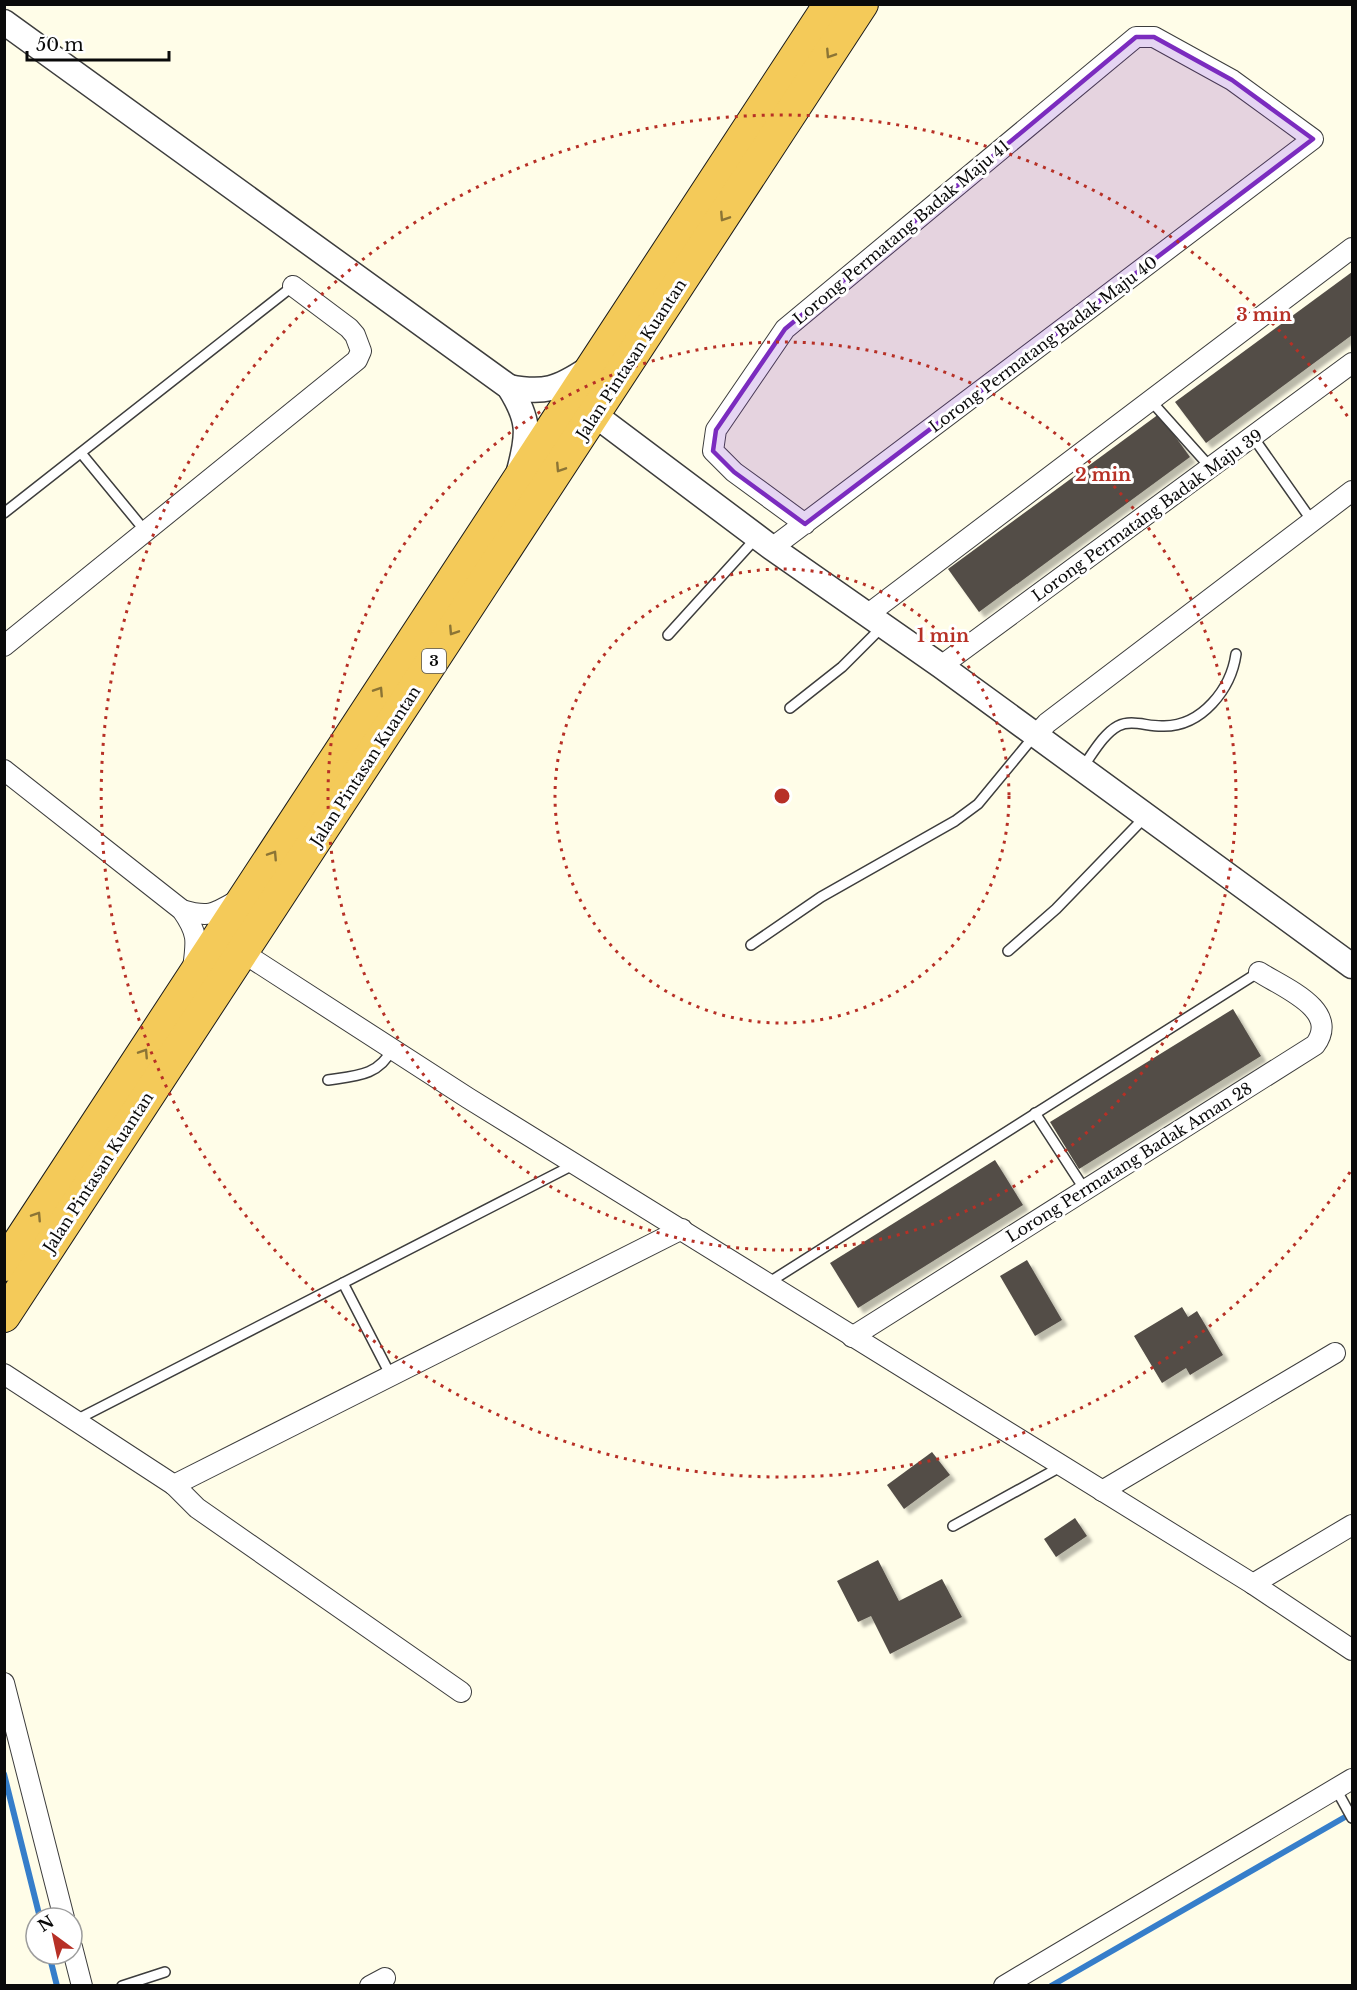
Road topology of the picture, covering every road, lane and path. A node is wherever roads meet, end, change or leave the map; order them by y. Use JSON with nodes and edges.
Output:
{"nodes":[{"id":1,"x":830,"y":4,"type":"edge"},
{"id":2,"x":862,"y":4,"type":"edge"},
{"id":3,"x":4,"y":22,"type":"edge"},
{"id":4,"x":1313,"y":139,"type":"joint"},
{"id":5,"x":1353,"y":248,"type":"edge"},
{"id":6,"x":294,"y":285,"type":"joint"},
{"id":7,"x":1353,"y":363,"type":"edge"},
{"id":8,"x":593,"y":365,"type":"junction"},
{"id":9,"x":509,"y":387,"type":"junction"},
{"id":10,"x":1151,"y":401,"type":"junction"},
{"id":11,"x":595,"y":415,"type":"junction"},
{"id":12,"x":1253,"y":437,"type":"junction"},
{"id":13,"x":81,"y":453,"type":"junction"},
{"id":14,"x":1211,"y":468,"type":"junction"},
{"id":15,"x":515,"y":485,"type":"junction"},
{"id":16,"x":1353,"y":491,"type":"edge"},
{"id":17,"x":4,"y":513,"type":"edge"},
{"id":18,"x":1312,"y":521,"type":"junction"},
{"id":19,"x":805,"y":524,"type":"junction"},
{"id":20,"x":146,"y":532,"type":"junction"},
{"id":21,"x":765,"y":543,"type":"junction"},
{"id":22,"x":873,"y":629,"type":"junction"},
{"id":23,"x":668,"y":635,"type":"dead end"},
{"id":24,"x":4,"y":646,"type":"edge"},
{"id":25,"x":1236,"y":654,"type":"dead end"},
{"id":26,"x":941,"y":666,"type":"junction"},
{"id":27,"x":790,"y":708,"type":"dead end"},
{"id":28,"x":1036,"y":735,"type":"junction"},
{"id":29,"x":1082,"y":768,"type":"junction"},
{"id":30,"x":4,"y":770,"type":"edge"},
{"id":31,"x":1147,"y":815,"type":"junction"},
{"id":32,"x":246,"y":895,"type":"junction"},
{"id":33,"x":182,"y":910,"type":"junction"},
{"id":34,"x":751,"y":945,"type":"dead end"},
{"id":35,"x":1008,"y":951,"type":"dead end"},
{"id":36,"x":242,"y":952,"type":"junction"},
{"id":37,"x":1353,"y":966,"type":"edge"},
{"id":38,"x":1259,"y":972,"type":"joint"},
{"id":39,"x":190,"y":982,"type":"junction"},
{"id":40,"x":392,"y":1049,"type":"junction"},
{"id":41,"x":328,"y":1080,"type":"dead end"},
{"id":42,"x":1035,"y":1113,"type":"junction"},
{"id":43,"x":575,"y":1164,"type":"junction"},
{"id":44,"x":1085,"y":1190,"type":"junction"},
{"id":45,"x":682,"y":1229,"type":"junction"},
{"id":46,"x":4,"y":1265,"type":"edge"},
{"id":47,"x":768,"y":1282,"type":"junction"},
{"id":48,"x":343,"y":1283,"type":"junction"},
{"id":49,"x":4,"y":1316,"type":"edge"},
{"id":50,"x":852,"y":1337,"type":"junction"},
{"id":51,"x":1335,"y":1353,"type":"dead end"},
{"id":52,"x":4,"y":1374,"type":"edge"},
{"id":53,"x":391,"y":1376,"type":"junction"},
{"id":54,"x":76,"y":1420,"type":"junction"},
{"id":55,"x":1062,"y":1466,"type":"junction"},
{"id":56,"x":174,"y":1485,"type":"junction"},
{"id":57,"x":1102,"y":1491,"type":"junction"},
{"id":58,"x":1353,"y":1525,"type":"edge"},
{"id":59,"x":953,"y":1526,"type":"dead end"},
{"id":60,"x":1253,"y":1584,"type":"junction"},
{"id":61,"x":1353,"y":1650,"type":"edge"},
{"id":62,"x":4,"y":1683,"type":"edge"},
{"id":63,"x":461,"y":1692,"type":"dead end"},
{"id":64,"x":1345,"y":1791,"type":"edge"},
{"id":65,"x":1353,"y":1818,"type":"edge"},
{"id":66,"x":61,"y":1906,"type":"edge"},
{"id":67,"x":77,"y":1966,"type":"edge"},
{"id":68,"x":165,"y":1972,"type":"dead end"},
{"id":69,"x":1025,"y":1980,"type":"edge"},
{"id":70,"x":82,"y":1986,"type":"edge"},
{"id":71,"x":122,"y":1986,"type":"edge"},
{"id":72,"x":1004,"y":1986,"type":"edge"}],
"edges":[{"from":1,"to":8,"type":"highway","name":"Jalan Pintasan Kuantan","number":"3"},
{"from":2,"to":11,"type":"highway","name":"Jalan Pintasan Kuantan","number":"3","one_way":true},
{"from":3,"to":9,"type":"street"},
{"from":4,"to":19,"type":"street","name":"Lorong Permatang Badak Maju 40"},
{"from":4,"to":19,"type":"street","name":"Lorong Permatang Badak Maju 41"},
{"from":5,"to":10,"type":"street"},
{"from":6,"to":13,"type":"lane"},
{"from":6,"to":20,"type":"street"},
{"from":7,"to":12,"type":"street","name":"Lorong Permatang Badak Maju 39"},
{"from":8,"to":9,"type":"street"},
{"from":8,"to":15,"type":"highway","name":"Jalan Pintasan Kuantan","number":"3"},
{"from":9,"to":15,"type":"street"},
{"from":10,"to":14,"type":"lane"},
{"from":10,"to":22,"type":"street"},
{"from":11,"to":21,"type":"street"},
{"from":11,"to":36,"type":"highway","name":"Jalan Pintasan Kuantan","number":"3","one_way":true},
{"from":12,"to":14,"type":"street","name":"Lorong Permatang Badak Maju 39"},
{"from":12,"to":18,"type":"lane"},
{"from":13,"to":17,"type":"lane"},
{"from":13,"to":20,"type":"lane"},
{"from":14,"to":26,"type":"street","name":"Lorong Permatang Badak Maju 39"},
{"from":32,"to":15,"type":"highway","name":"Jalan Pintasan Kuantan","number":"3","one_way":true},
{"from":16,"to":18,"type":"street"},
{"from":18,"to":28,"type":"street"},
{"from":19,"to":21,"type":"street","name":"Lorong Permatang Badak Maju 40"},
{"from":20,"to":24,"type":"street"},
{"from":21,"to":22,"type":"street"},
{"from":21,"to":23,"type":"lane"},
{"from":22,"to":26,"type":"street"},
{"from":22,"to":27,"type":"lane"},
{"from":25,"to":29,"type":"lane"},
{"from":26,"to":28,"type":"street"},
{"from":28,"to":29,"type":"street"},
{"from":28,"to":34,"type":"lane"},
{"from":29,"to":31,"type":"street"},
{"from":30,"to":33,"type":"street"},
{"from":31,"to":35,"type":"lane"},
{"from":31,"to":37,"type":"street"},
{"from":32,"to":33,"type":"street"},
{"from":32,"to":39,"type":"highway","name":"Jalan Pintasan Kuantan","number":"3"},
{"from":33,"to":39,"type":"street"},
{"from":36,"to":40,"type":"street"},
{"from":36,"to":49,"type":"highway","name":"Jalan Pintasan Kuantan","number":"3"},
{"from":38,"to":42,"type":"lane"},
{"from":38,"to":44,"type":"street","name":"Lorong Permatang Badak Aman 28"},
{"from":46,"to":39,"type":"highway","name":"Jalan Pintasan Kuantan","number":"3","one_way":true},
{"from":40,"to":41,"type":"lane"},
{"from":40,"to":43,"type":"street"},
{"from":42,"to":44,"type":"lane"},
{"from":42,"to":47,"type":"lane"},
{"from":43,"to":45,"type":"street"},
{"from":43,"to":48,"type":"lane"},
{"from":44,"to":50,"type":"street","name":"Lorong Permatang Badak Aman 28"},
{"from":45,"to":47,"type":"street"},
{"from":45,"to":53,"type":"street"},
{"from":47,"to":50,"type":"street"},
{"from":48,"to":53,"type":"lane"},
{"from":48,"to":54,"type":"lane"},
{"from":50,"to":55,"type":"street"},
{"from":51,"to":57,"type":"street"},
{"from":52,"to":54,"type":"street"},
{"from":53,"to":56,"type":"street"},
{"from":54,"to":56,"type":"street"},
{"from":55,"to":57,"type":"street"},
{"from":55,"to":59,"type":"lane"},
{"from":56,"to":63,"type":"street"},
{"from":57,"to":60,"type":"street"},
{"from":58,"to":60,"type":"street"},
{"from":60,"to":61,"type":"street"},
{"from":62,"to":66,"type":"street"},
{"from":64,"to":65,"type":"lane"},
{"from":64,"to":69,"type":"street"},
{"from":67,"to":70,"type":"street"},
{"from":68,"to":71,"type":"lane"},
{"from":69,"to":72,"type":"street"}]}
